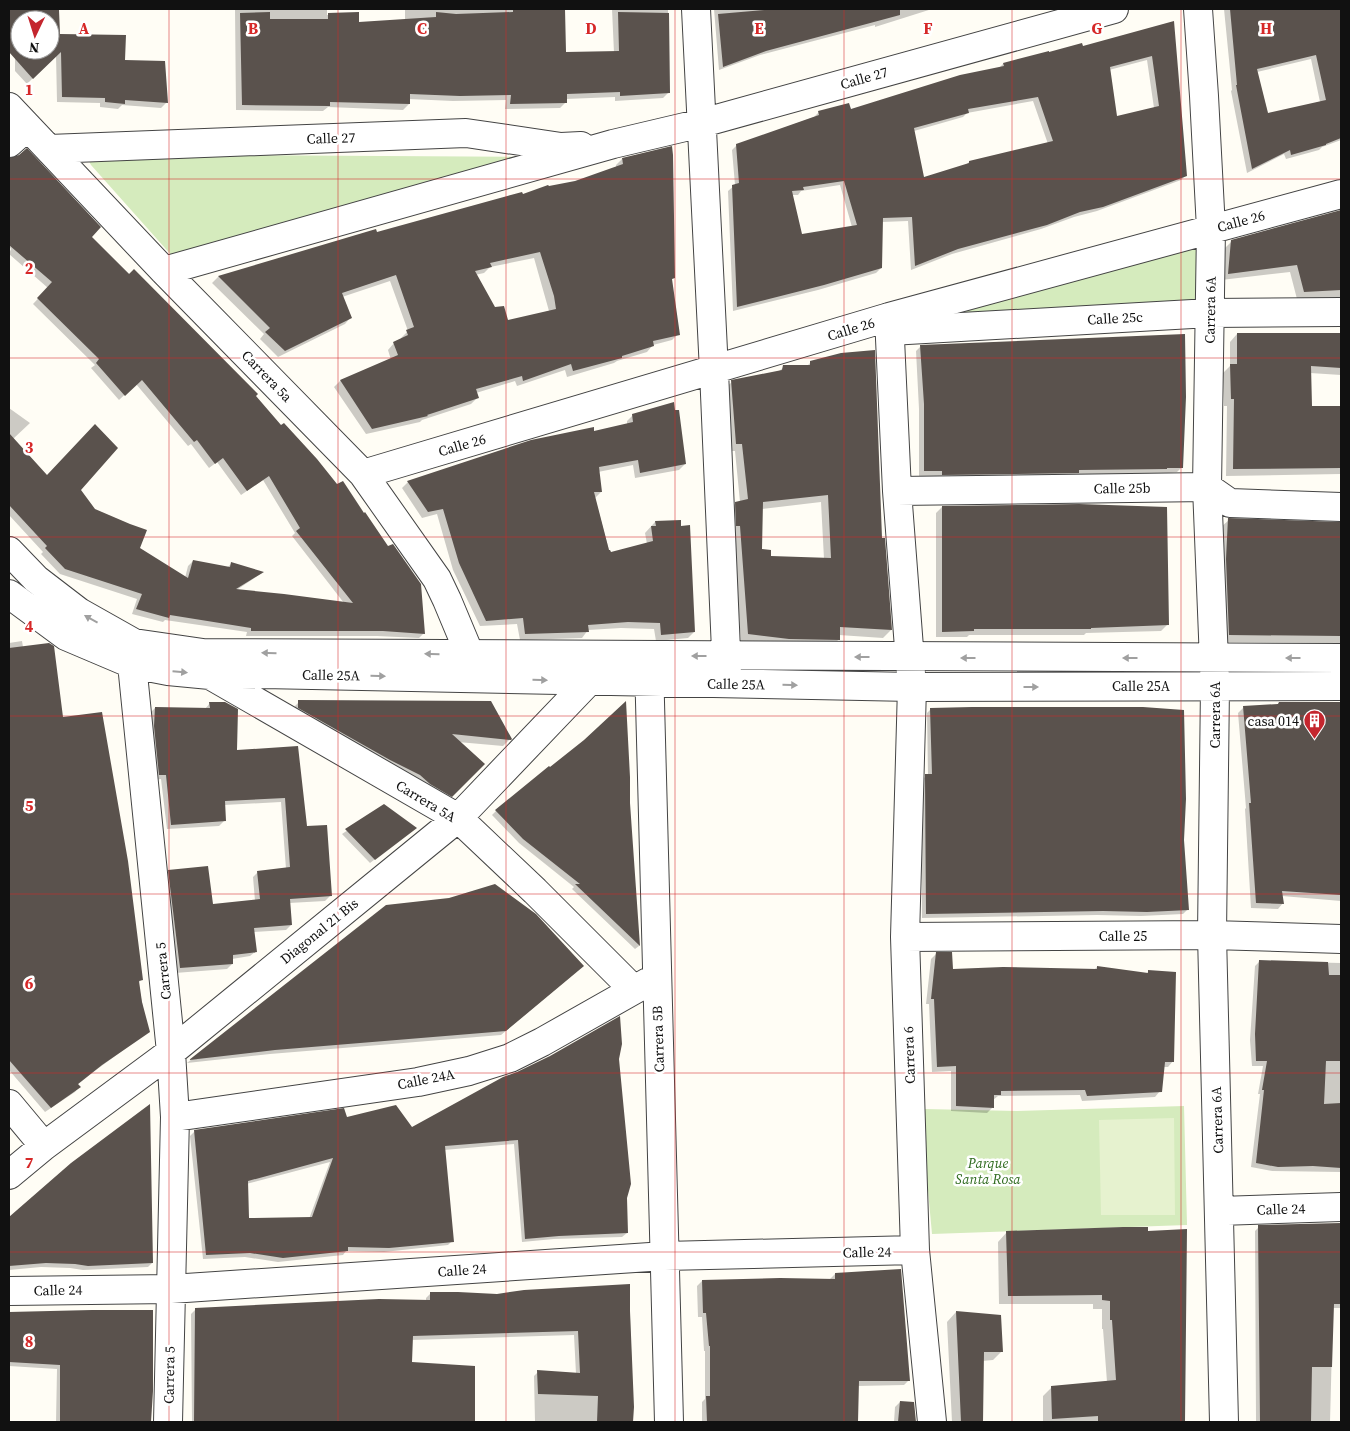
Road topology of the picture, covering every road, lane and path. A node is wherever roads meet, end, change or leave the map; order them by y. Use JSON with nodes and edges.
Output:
{"nodes":[{"id":1,"x":696,"y":9,"type":"edge"},
{"id":2,"x":1114,"y":9,"type":"edge"},
{"id":3,"x":1198,"y":9,"type":"edge"},
{"id":4,"x":9,"y":107,"type":"edge"},
{"id":5,"x":702,"y":123,"type":"junction"},
{"id":6,"x":18,"y":135,"type":"edge"},
{"id":7,"x":613,"y":144,"type":"junction"},
{"id":8,"x":49,"y":149,"type":"junction"},
{"id":9,"x":1341,"y":194,"type":"edge"},
{"id":10,"x":1211,"y":229,"type":"junction"},
{"id":11,"x":164,"y":271,"type":"junction"},
{"id":12,"x":1341,"y":312,"type":"edge"},
{"id":13,"x":1210,"y":313,"type":"junction"},
{"id":14,"x":889,"y":324,"type":"junction"},
{"id":15,"x":714,"y":370,"type":"junction"},
{"id":16,"x":363,"y":474,"type":"junction"},
{"id":17,"x":1207,"y":486,"type":"junction"},
{"id":18,"x":897,"y":491,"type":"junction"},
{"id":19,"x":1341,"y":507,"type":"edge"},
{"id":20,"x":9,"y":551,"type":"edge"},
{"id":21,"x":36,"y":579,"type":"junction"},
{"id":22,"x":10,"y":598,"type":"edge"},
{"id":23,"x":133,"y":653,"type":"junction"},
{"id":24,"x":727,"y":656,"type":"junction"},
{"id":25,"x":911,"y":658,"type":"junction"},
{"id":26,"x":1214,"y":658,"type":"junction"},
{"id":27,"x":1341,"y":658,"type":"edge"},
{"id":28,"x":473,"y":667,"type":"junction"},
{"id":29,"x":588,"y":668,"type":"junction"},
{"id":30,"x":649,"y":669,"type":"junction"},
{"id":31,"x":210,"y":675,"type":"junction"},
{"id":32,"x":727,"y":683,"type":"junction"},
{"id":33,"x":1215,"y":686,"type":"junction"},
{"id":34,"x":1341,"y":686,"type":"edge"},
{"id":35,"x":912,"y":687,"type":"junction"},
{"id":36,"x":458,"y":818,"type":"junction"},
{"id":37,"x":1212,"y":935,"type":"junction"},
{"id":38,"x":905,"y":937,"type":"junction"},
{"id":39,"x":1341,"y":939,"type":"edge"},
{"id":40,"x":645,"y":984,"type":"junction"},
{"id":41,"x":171,"y":1052,"type":"junction"},
{"id":42,"x":9,"y":1104,"type":"edge"},
{"id":43,"x":175,"y":1117,"type":"junction"},
{"id":44,"x":44,"y":1146,"type":"junction"},
{"id":45,"x":9,"y":1175,"type":"edge"},
{"id":46,"x":1341,"y":1207,"type":"edge"},
{"id":47,"x":1220,"y":1211,"type":"junction"},
{"id":48,"x":915,"y":1250,"type":"junction"},
{"id":49,"x":665,"y":1256,"type":"junction"},
{"id":50,"x":171,"y":1288,"type":"junction"},
{"id":51,"x":9,"y":1291,"type":"edge"},
{"id":52,"x":168,"y":1422,"type":"edge"},
{"id":53,"x":669,"y":1422,"type":"edge"},
{"id":54,"x":932,"y":1422,"type":"edge"},
{"id":55,"x":1224,"y":1422,"type":"edge"}],
"edges":[{"from":1,"to":5,"type":"street"},
{"from":2,"to":5,"type":"street","name":"Calle 27"},
{"from":3,"to":10,"type":"street","name":"Carrera 6A"},
{"from":4,"to":6,"type":"street","name":"Carrera 5a"},
{"from":5,"to":7,"type":"street","name":"Calle 27"},
{"from":5,"to":15,"type":"street"},
{"from":6,"to":8,"type":"street","name":"Carrera 5a"},
{"from":7,"to":8,"type":"street","name":"Calle 27"},
{"from":7,"to":11,"type":"street","name":"Calle 27"},
{"from":8,"to":11,"type":"street","name":"Carrera 5a"},
{"from":9,"to":10,"type":"street","name":"Calle 26"},
{"from":10,"to":13,"type":"street","name":"Carrera 6A"},
{"from":10,"to":14,"type":"street","name":"Calle 26"},
{"from":11,"to":16,"type":"street","name":"Carrera 5a"},
{"from":12,"to":13,"type":"street","name":"Calle 25c"},
{"from":13,"to":14,"type":"street","name":"Calle 25c"},
{"from":13,"to":17,"type":"street","name":"Carrera 6A"},
{"from":14,"to":15,"type":"street","name":"Calle 26"},
{"from":14,"to":18,"type":"street","name":"Carrera 6"},
{"from":15,"to":16,"type":"street","name":"Calle 26"},
{"from":15,"to":24,"type":"street"},
{"from":16,"to":28,"type":"street","name":"Carrera 5a"},
{"from":17,"to":18,"type":"street","name":"Calle 25b"},
{"from":17,"to":19,"type":"street"},
{"from":17,"to":26,"type":"street","name":"Carrera 6A"},
{"from":18,"to":25,"type":"street","name":"Carrera 6"},
{"from":20,"to":21,"type":"street"},
{"from":21,"to":22,"type":"street"},
{"from":23,"to":21,"type":"street","one_way":true},
{"from":22,"to":23,"type":"street"},
{"from":28,"to":23,"type":"street","name":"Calle 25A","one_way":true},
{"from":23,"to":31,"type":"street","name":"Calle 25A","one_way":true},
{"from":23,"to":41,"type":"street","name":"Carrera 5"},
{"from":25,"to":24,"type":"street","name":"Calle 25A","one_way":true},
{"from":24,"to":30,"type":"street","name":"Calle 25A","one_way":true},
{"from":24,"to":32,"type":"street"},
{"from":26,"to":25,"type":"street","name":"Calle 25A","one_way":true},
{"from":25,"to":35,"type":"street","name":"Carrera 6"},
{"from":27,"to":26,"type":"street","name":"Calle 25A","one_way":true},
{"from":26,"to":33,"type":"street","name":"Carrera 6A"},
{"from":28,"to":29,"type":"street","name":"Calle 25A"},
{"from":31,"to":28,"type":"street","name":"Calle 25A","one_way":true},
{"from":29,"to":30,"type":"street","name":"Calle 25A"},
{"from":29,"to":36,"type":"street","name":"Diagonal 21 Bis"},
{"from":30,"to":32,"type":"street","name":"Calle 25A"},
{"from":30,"to":40,"type":"street","name":"Carrera 5B"},
{"from":31,"to":36,"type":"street","name":"Carrera 5A"},
{"from":32,"to":35,"type":"street","name":"Calle 25A","one_way":true},
{"from":33,"to":34,"type":"street","name":"Calle 25A"},
{"from":35,"to":33,"type":"street","name":"Calle 25A","one_way":true},
{"from":33,"to":37,"type":"street","name":"Carrera 6A"},
{"from":35,"to":38,"type":"street","name":"Carrera 6"},
{"from":36,"to":40,"type":"street","name":"Carrera 5A"},
{"from":36,"to":41,"type":"street","name":"Diagonal 21 Bis"},
{"from":37,"to":38,"type":"street","name":"Calle 25"},
{"from":37,"to":39,"type":"street","name":"Calle 25"},
{"from":37,"to":47,"type":"street","name":"Carrera 6A"},
{"from":38,"to":48,"type":"street","name":"Carrera 6"},
{"from":40,"to":43,"type":"street","name":"Calle 24A"},
{"from":40,"to":49,"type":"street","name":"Carrera 5B"},
{"from":41,"to":43,"type":"street","name":"Carrera 5"},
{"from":41,"to":44,"type":"street","name":"Diagonal 21 Bis"},
{"from":42,"to":44,"type":"street"},
{"from":43,"to":50,"type":"street","name":"Carrera 5"},
{"from":44,"to":45,"type":"street","name":"Diagonal 21 Bis"},
{"from":46,"to":47,"type":"street","name":"Calle 24"},
{"from":47,"to":55,"type":"street","name":"Carrera 6A"},
{"from":48,"to":49,"type":"street","name":"Calle 24"},
{"from":48,"to":54,"type":"street","name":"Carrera 6"},
{"from":49,"to":50,"type":"street","name":"Calle 24"},
{"from":49,"to":53,"type":"street","name":"Carrera 5B"},
{"from":50,"to":51,"type":"street","name":"Calle 24"},
{"from":50,"to":52,"type":"street","name":"Carrera 5"}]}
